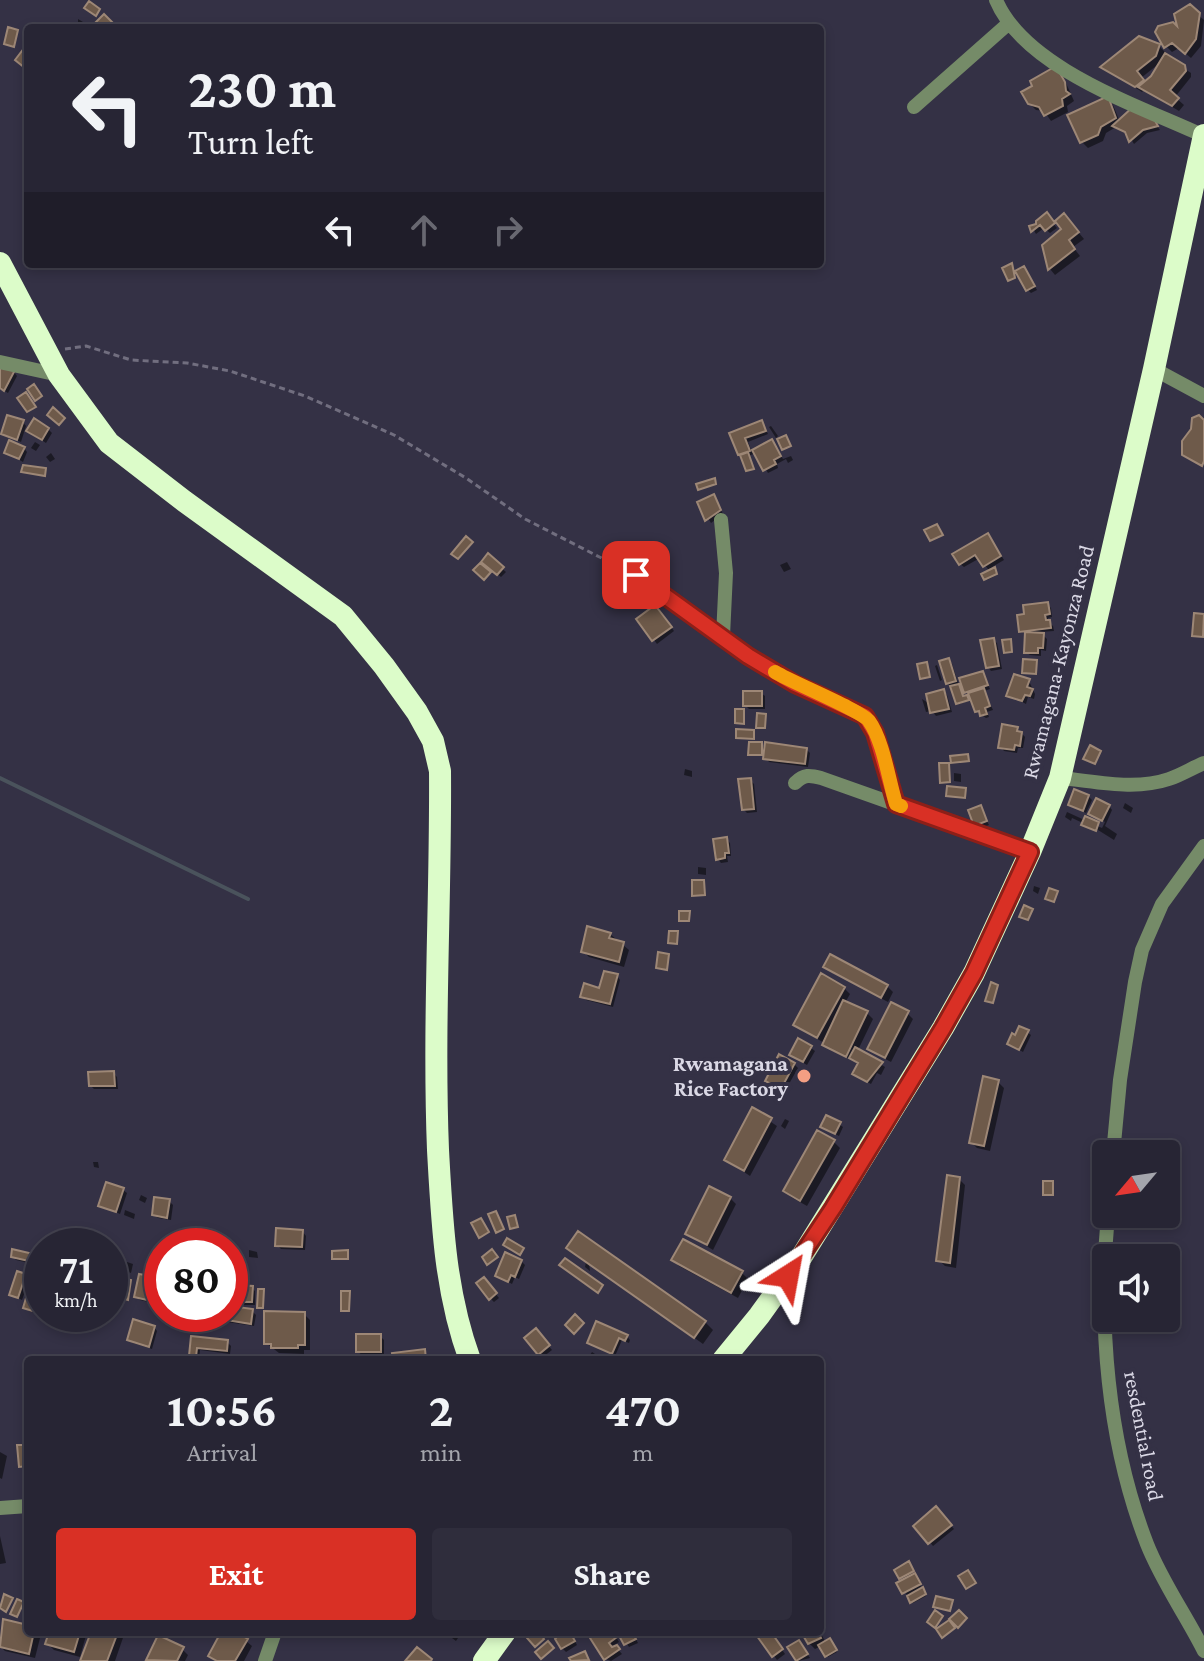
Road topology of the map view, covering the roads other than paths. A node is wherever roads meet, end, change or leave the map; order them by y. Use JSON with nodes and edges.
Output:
{"nodes":[{"id":1,"x":996,"y":0,"type":"edge"},
{"id":2,"x":1009,"y":23,"type":"junction"},
{"id":3,"x":914,"y":107,"type":"dead end"},
{"id":4,"x":1204,"y":136,"type":"edge"},
{"id":5,"x":0,"y":263,"type":"edge"},
{"id":6,"x":0,"y":362,"type":"edge"},
{"id":7,"x":54,"y":365,"type":"junction"},
{"id":8,"x":1154,"y":369,"type":"junction"},
{"id":9,"x":1204,"y":396,"type":"edge"},
{"id":10,"x":721,"y":520,"type":"dead end"},
{"id":11,"x":636,"y":575,"type":"road end"},
{"id":12,"x":723,"y":636,"type":"junction"},
{"id":13,"x":1204,"y":763,"type":"edge"},
{"id":14,"x":1060,"y":778,"type":"junction"},
{"id":15,"x":795,"y":783,"type":"dead end"},
{"id":16,"x":896,"y":804,"type":"junction"},
{"id":17,"x":1204,"y":846,"type":"edge"},
{"id":18,"x":1030,"y":852,"type":"junction"},
{"id":19,"x":1114,"y":1140,"type":"edge"},
{"id":20,"x":1108,"y":1228,"type":"edge"},
{"id":21,"x":469,"y":1356,"type":"edge"},
{"id":22,"x":726,"y":1356,"type":"edge"},
{"id":23,"x":24,"y":1506,"type":"edge"},
{"id":24,"x":0,"y":1508,"type":"edge"},
{"id":25,"x":274,"y":1636,"type":"edge"},
{"id":26,"x":502,"y":1636,"type":"edge"},
{"id":27,"x":1204,"y":1651,"type":"edge"},
{"id":28,"x":265,"y":1661,"type":"edge"},
{"id":29,"x":484,"y":1661,"type":"edge"}],
"edges":[{"from":1,"to":2,"type":"street"},
{"from":2,"to":3,"type":"street"},
{"from":2,"to":4,"type":"street"},
{"from":4,"to":8,"type":"highway","name":"Rwamagana-Kayonza Road"},
{"from":5,"to":7,"type":"highway"},
{"from":6,"to":7,"type":"street"},
{"from":7,"to":21,"type":"highway"},
{"from":8,"to":9,"type":"street"},
{"from":8,"to":14,"type":"highway","name":"Rwamagana-Kayonza Road"},
{"from":10,"to":12,"type":"street"},
{"from":11,"to":12,"type":"street"},
{"from":12,"to":16,"type":"street"},
{"from":13,"to":14,"type":"street"},
{"from":14,"to":18,"type":"highway","name":"Rwamagana-Kayonza Road"},
{"from":15,"to":16,"type":"street"},
{"from":16,"to":18,"type":"street"},
{"from":17,"to":19,"type":"street"},
{"from":18,"to":22,"type":"highway","name":"Rwamagana-Kayonza Road"},
{"from":20,"to":27,"type":"street","name":"resdential road"},
{"from":23,"to":24,"type":"street"},
{"from":25,"to":28,"type":"street"},
{"from":26,"to":29,"type":"highway"}]}
